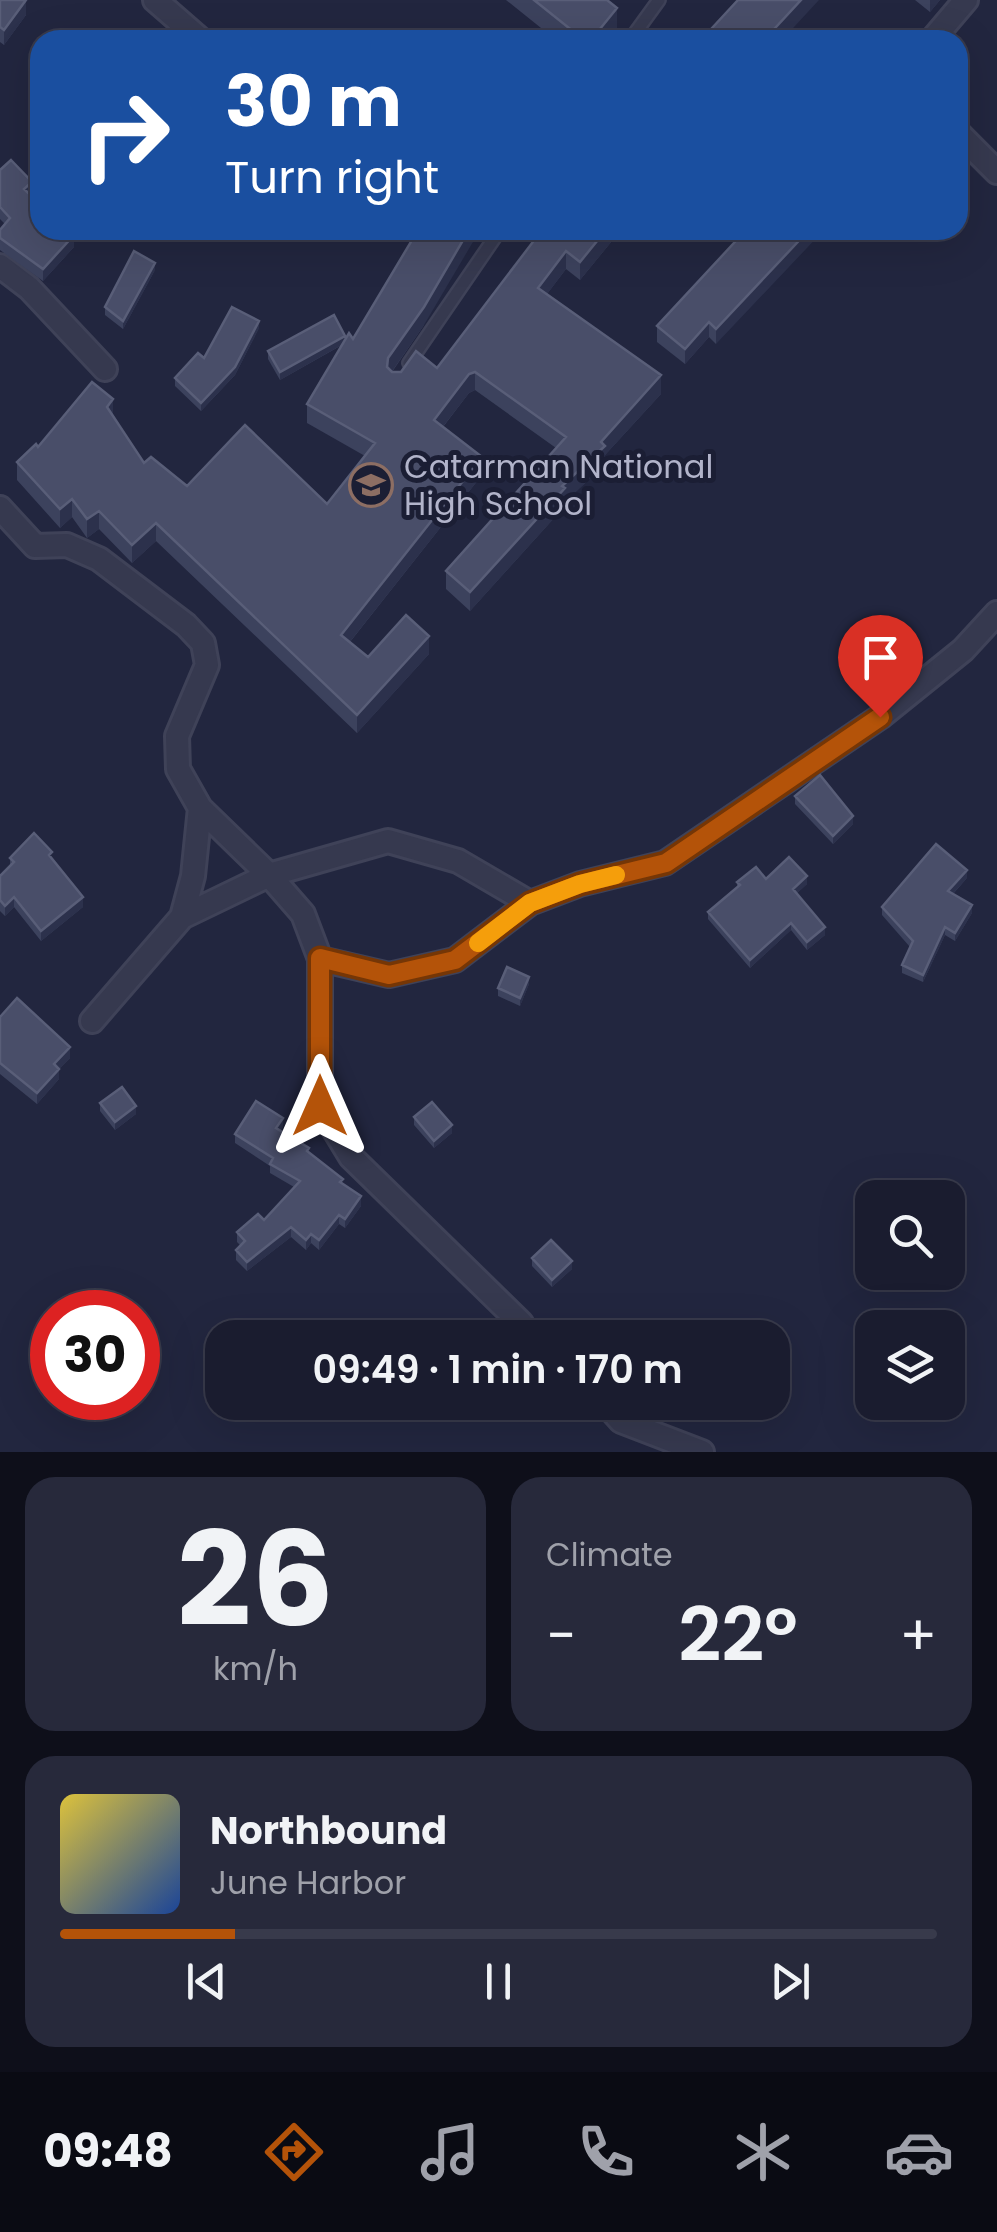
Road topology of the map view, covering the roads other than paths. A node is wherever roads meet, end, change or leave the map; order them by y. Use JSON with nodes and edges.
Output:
{"nodes":[{"id":1,"x":156,"y":0,"type":"edge"},
{"id":2,"x":660,"y":0,"type":"edge"},
{"id":3,"x":966,"y":0,"type":"edge"},
{"id":4,"x":190,"y":30,"type":"edge"},
{"id":5,"x":638,"y":30,"type":"edge"},
{"id":6,"x":940,"y":30,"type":"edge"},
{"id":7,"x":968,"y":143,"type":"edge"},
{"id":8,"x":997,"y":172,"type":"edge"},
{"id":9,"x":493,"y":240,"type":"edge"},
{"id":10,"x":0,"y":266,"type":"edge"},
{"id":11,"x":105,"y":369,"type":"dead end"},
{"id":12,"x":396,"y":382,"type":"edge"},
{"id":13,"x":0,"y":508,"type":"edge"},
{"id":14,"x":997,"y":614,"type":"edge"},
{"id":15,"x":200,"y":808,"type":"junction"},
{"id":16,"x":269,"y":876,"type":"junction"},
{"id":17,"x":530,"y":903,"type":"junction"},
{"id":18,"x":182,"y":917,"type":"junction"},
{"id":19,"x":320,"y":958,"type":"junction"},
{"id":20,"x":92,"y":1021,"type":"dead end"},
{"id":21,"x":518,"y":1320,"type":"edge"},
{"id":22,"x":621,"y":1420,"type":"edge"},
{"id":23,"x":702,"y":1452,"type":"edge"}],
"edges":[{"from":1,"to":4,"type":"street"},
{"from":2,"to":5,"type":"lane"},
{"from":3,"to":6,"type":"street"},
{"from":7,"to":8,"type":"street"},
{"from":9,"to":12,"type":"lane"},
{"from":10,"to":11,"type":"street"},
{"from":13,"to":15,"type":"street"},
{"from":14,"to":17,"type":"street"},
{"from":15,"to":16,"type":"street"},
{"from":15,"to":18,"type":"street"},
{"from":16,"to":17,"type":"street"},
{"from":16,"to":18,"type":"street"},
{"from":16,"to":19,"type":"street"},
{"from":17,"to":19,"type":"street"},
{"from":18,"to":20,"type":"street"},
{"from":19,"to":21,"type":"street"},
{"from":22,"to":23,"type":"street"}]}
